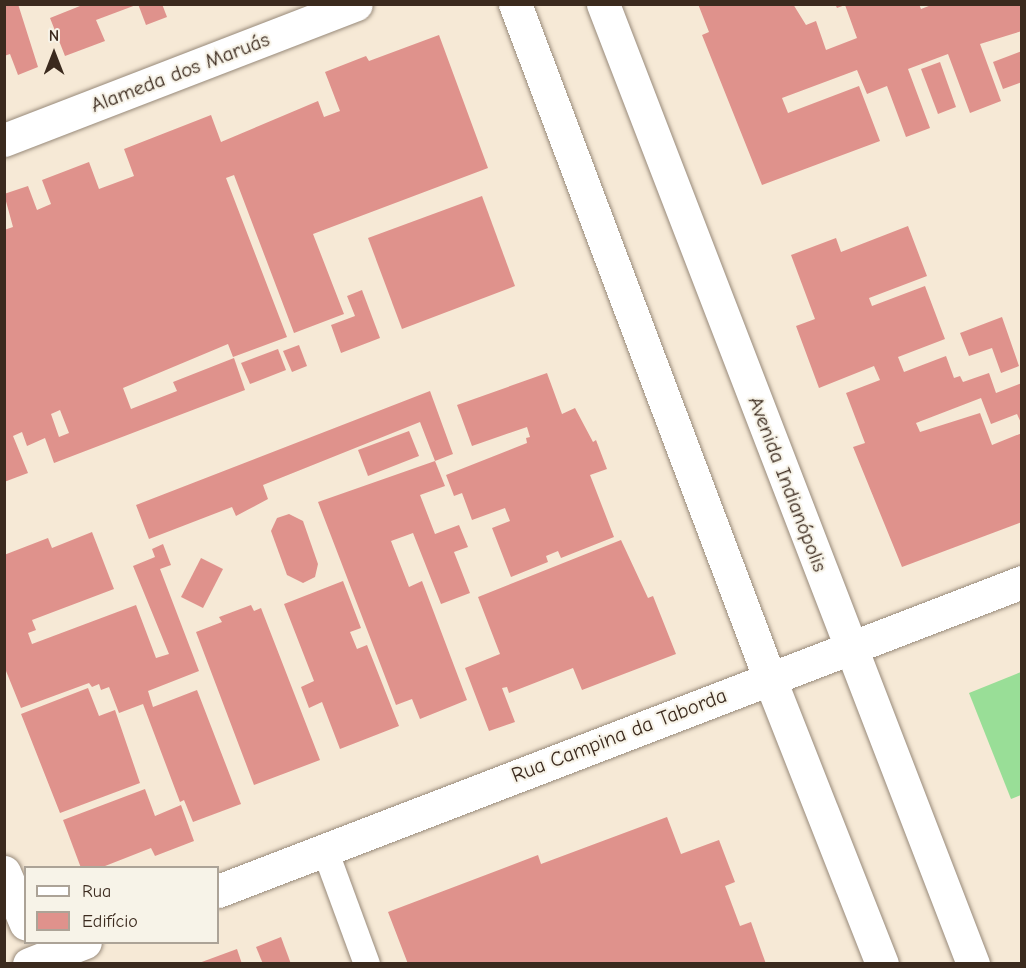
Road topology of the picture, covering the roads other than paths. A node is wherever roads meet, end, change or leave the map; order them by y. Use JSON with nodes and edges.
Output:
{"nodes":[{"id":1,"x":356,"y":4,"type":"edge"},
{"id":2,"x":515,"y":4,"type":"edge"},
{"id":3,"x":603,"y":4,"type":"edge"},
{"id":4,"x":4,"y":140,"type":"edge"},
{"id":5,"x":1022,"y":582,"type":"edge"},
{"id":6,"x":852,"y":648,"type":"junction"},
{"id":7,"x":769,"y":677,"type":"junction"},
{"id":8,"x":325,"y":850,"type":"junction"},
{"id":9,"x":4,"y":872,"type":"edge"},
{"id":10,"x":219,"y":891,"type":"edge"},
{"id":11,"x":24,"y":919,"type":"edge"},
{"id":12,"x":78,"y":944,"type":"edge"},
{"id":13,"x":36,"y":957,"type":"edge"},
{"id":14,"x":367,"y":963,"type":"edge"},
{"id":15,"x":882,"y":963,"type":"edge"},
{"id":16,"x":973,"y":963,"type":"edge"}],
"edges":[{"from":1,"to":4,"type":"main road","name":"Alameda dos Maruás"},
{"from":2,"to":7,"type":"main road"},
{"from":3,"to":6,"type":"main road","name":"Avenida Indianópolis"},
{"from":5,"to":6,"type":"main road","name":"Rua Campina da Taborda"},
{"from":6,"to":7,"type":"main road","name":"Rua Campina da Taborda"},
{"from":6,"to":16,"type":"main road","name":"Avenida Indianópolis"},
{"from":7,"to":8,"type":"main road","name":"Rua Campina da Taborda"},
{"from":7,"to":15,"type":"main road"},
{"from":8,"to":10,"type":"main road","name":"Rua Campina da Taborda"},
{"from":8,"to":14,"type":"lane"},
{"from":9,"to":11,"type":"main road"},
{"from":12,"to":13,"type":"main road"}]}
